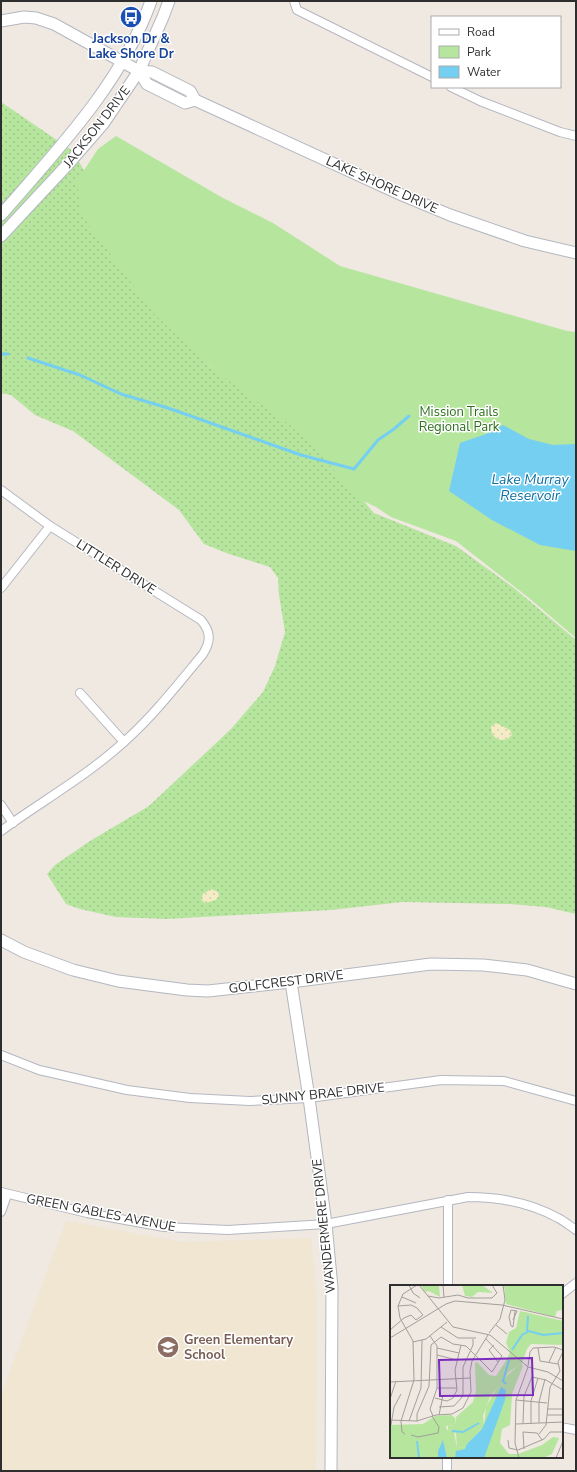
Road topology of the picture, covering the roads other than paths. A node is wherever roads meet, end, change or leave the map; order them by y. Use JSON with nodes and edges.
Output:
{"nodes":[{"id":1,"x":151,"y":1,"type":"edge"},
{"id":2,"x":169,"y":1,"type":"edge"},
{"id":3,"x":294,"y":1,"type":"edge"},
{"id":4,"x":1,"y":21,"type":"edge"},
{"id":5,"x":123,"y":61,"type":"junction"},
{"id":6,"x":139,"y":71,"type":"junction"},
{"id":7,"x":431,"y":76,"type":"edge"},
{"id":8,"x":453,"y":88,"type":"edge"},
{"id":9,"x":576,"y":136,"type":"edge"},
{"id":10,"x":1,"y":215,"type":"edge"},
{"id":11,"x":1,"y":236,"type":"edge"},
{"id":12,"x":576,"y":253,"type":"edge"},
{"id":13,"x":1,"y":490,"type":"edge"},
{"id":14,"x":50,"y":526,"type":"junction"},
{"id":15,"x":1,"y":588,"type":"edge"},
{"id":16,"x":80,"y":693,"type":"dead end"},
{"id":17,"x":124,"y":742,"type":"junction"},
{"id":18,"x":1,"y":806,"type":"edge"},
{"id":19,"x":12,"y":823,"type":"junction"},
{"id":20,"x":1,"y":831,"type":"edge"},
{"id":21,"x":1,"y":940,"type":"edge"},
{"id":22,"x":291,"y":982,"type":"junction"},
{"id":23,"x":576,"y":984,"type":"edge"},
{"id":24,"x":1,"y":1055,"type":"edge"},
{"id":25,"x":309,"y":1098,"type":"junction"},
{"id":26,"x":576,"y":1101,"type":"edge"},
{"id":27,"x":4,"y":1194,"type":"edge"},
{"id":28,"x":448,"y":1200,"type":"junction"},
{"id":29,"x":1,"y":1212,"type":"edge"},
{"id":30,"x":326,"y":1224,"type":"junction"},
{"id":31,"x":576,"y":1230,"type":"edge"},
{"id":32,"x":576,"y":1283,"type":"edge"},
{"id":33,"x":448,"y":1285,"type":"edge"},
{"id":34,"x":563,"y":1293,"type":"edge"},
{"id":35,"x":566,"y":1428,"type":"dead end"},
{"id":36,"x":576,"y":1430,"type":"edge"},
{"id":37,"x":448,"y":1458,"type":"edge"},
{"id":38,"x":332,"y":1471,"type":"edge"},
{"id":39,"x":447,"y":1471,"type":"edge"}],
"edges":[{"from":1,"to":5,"type":"street","name":"JACKSON DRIVE"},
{"from":2,"to":6,"type":"street","name":"JACKSON DRIVE"},
{"from":3,"to":7,"type":"street"},
{"from":4,"to":5,"type":"street","name":"LAKE SHORE DRIVE"},
{"from":5,"to":6,"type":"street","name":"LAKE SHORE DRIVE"},
{"from":5,"to":10,"type":"street","name":"JACKSON DRIVE"},
{"from":6,"to":11,"type":"street","name":"JACKSON DRIVE"},
{"from":6,"to":12,"type":"street","name":"LAKE SHORE DRIVE"},
{"from":8,"to":9,"type":"street"},
{"from":13,"to":14,"type":"street","name":"LITTLER DRIVE"},
{"from":14,"to":15,"type":"street"},
{"from":14,"to":17,"type":"street","name":"LITTLER DRIVE"},
{"from":16,"to":17,"type":"street"},
{"from":17,"to":19,"type":"street"},
{"from":18,"to":19,"type":"street"},
{"from":19,"to":20,"type":"street"},
{"from":21,"to":22,"type":"street","name":"GOLFCREST DRIVE"},
{"from":22,"to":23,"type":"street","name":"GOLFCREST DRIVE"},
{"from":22,"to":25,"type":"street","name":"WANDERMERE DRIVE"},
{"from":24,"to":25,"type":"street","name":"SUNNY BRAE DRIVE"},
{"from":25,"to":26,"type":"street","name":"SUNNY BRAE DRIVE"},
{"from":25,"to":30,"type":"street","name":"WANDERMERE DRIVE"},
{"from":27,"to":29,"type":"street"},
{"from":27,"to":30,"type":"street","name":"GREEN GABLES AVENUE"},
{"from":28,"to":30,"type":"street","name":"GREEN GABLES AVENUE"},
{"from":28,"to":31,"type":"street","name":"GREEN GABLES AVENUE"},
{"from":28,"to":33,"type":"street"},
{"from":30,"to":38,"type":"street","name":"WANDERMERE DRIVE"},
{"from":32,"to":34,"type":"street"},
{"from":35,"to":36,"type":"street"},
{"from":37,"to":39,"type":"street"}]}
